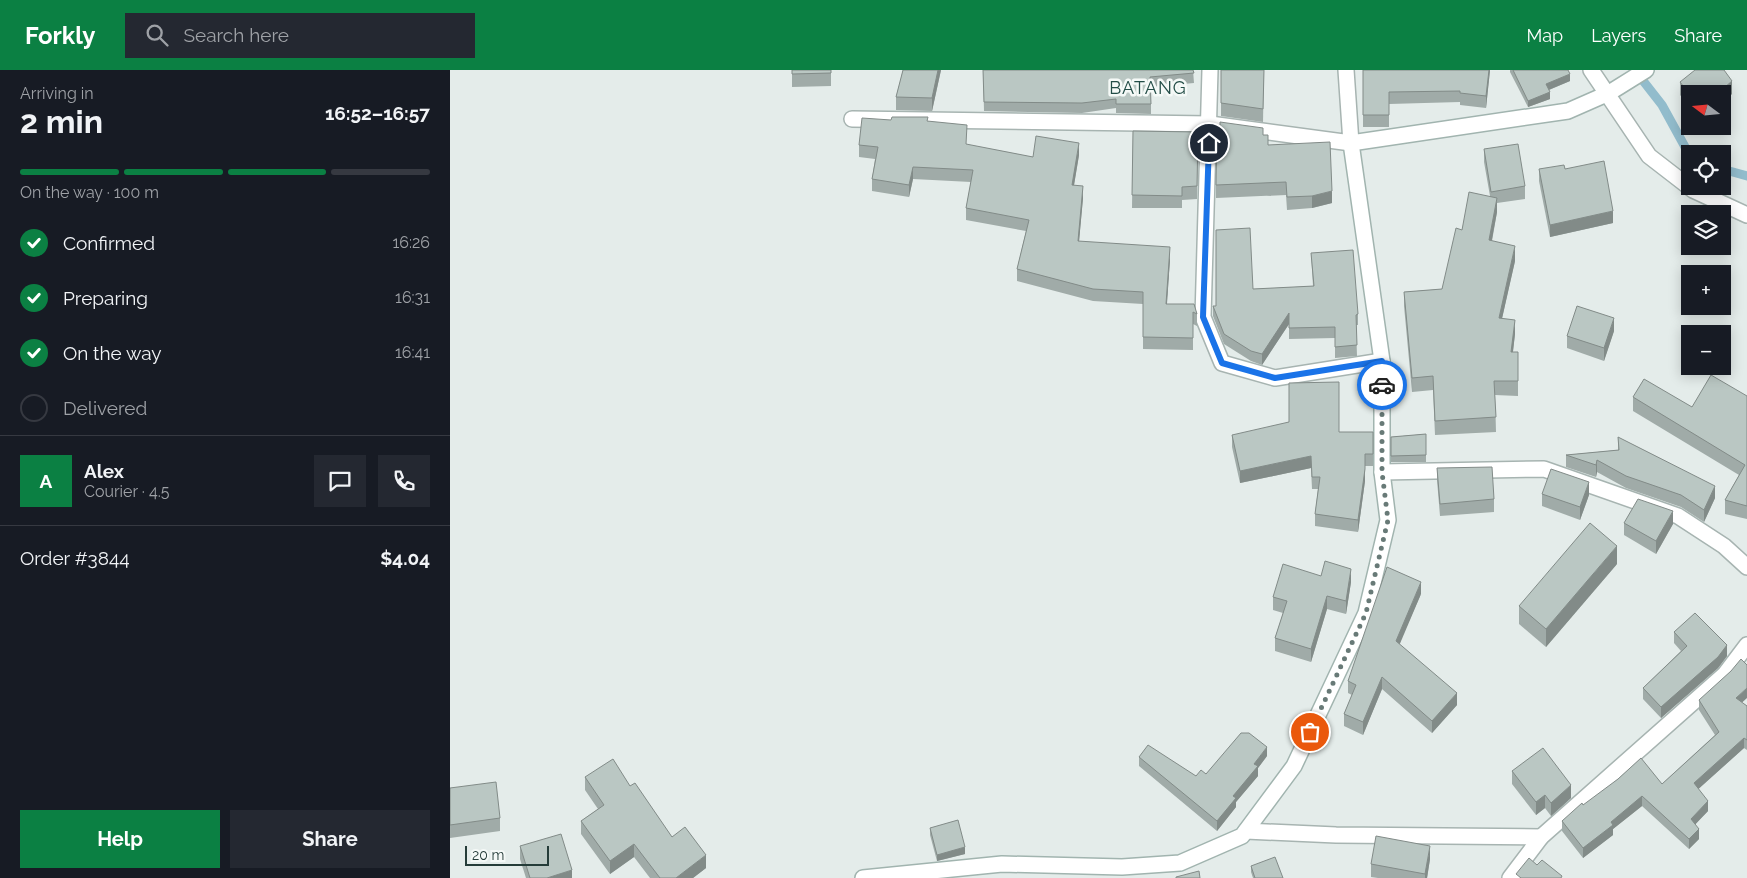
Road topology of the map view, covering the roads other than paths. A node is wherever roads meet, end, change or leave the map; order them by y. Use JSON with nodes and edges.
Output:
{"nodes":[{"id":1,"x":1210,"y":70,"type":"edge"},
{"id":2,"x":1346,"y":70,"type":"edge"},
{"id":3,"x":1591,"y":70,"type":"edge"},
{"id":4,"x":1646,"y":70,"type":"edge"},
{"id":5,"x":1614,"y":90,"type":"junction"},
{"id":6,"x":852,"y":119,"type":"dead end"},
{"id":7,"x":1210,"y":124,"type":"junction"},
{"id":8,"x":1351,"y":142,"type":"junction"},
{"id":9,"x":1747,"y":215,"type":"edge"},
{"id":10,"x":1382,"y":361,"type":"junction"},
{"id":11,"x":1382,"y":472,"type":"junction"},
{"id":12,"x":1747,"y":567,"type":"edge"},
{"id":13,"x":1747,"y":645,"type":"edge"},
{"id":14,"x":1246,"y":831,"type":"junction"},
{"id":15,"x":1541,"y":837,"type":"junction"},
{"id":16,"x":863,"y":878,"type":"edge"},
{"id":17,"x":1510,"y":878,"type":"edge"}],
"edges":[{"from":1,"to":7,"type":"street"},
{"from":2,"to":8,"type":"street"},
{"from":3,"to":5,"type":"street"},
{"from":4,"to":5,"type":"street"},
{"from":5,"to":8,"type":"street"},
{"from":5,"to":9,"type":"street"},
{"from":6,"to":7,"type":"street"},
{"from":7,"to":8,"type":"street"},
{"from":7,"to":10,"type":"street"},
{"from":8,"to":10,"type":"street"},
{"from":10,"to":11,"type":"street"},
{"from":11,"to":12,"type":"street"},
{"from":11,"to":14,"type":"street"},
{"from":13,"to":15,"type":"street"},
{"from":14,"to":15,"type":"street"},
{"from":14,"to":16,"type":"street"},
{"from":15,"to":17,"type":"street"}]}
